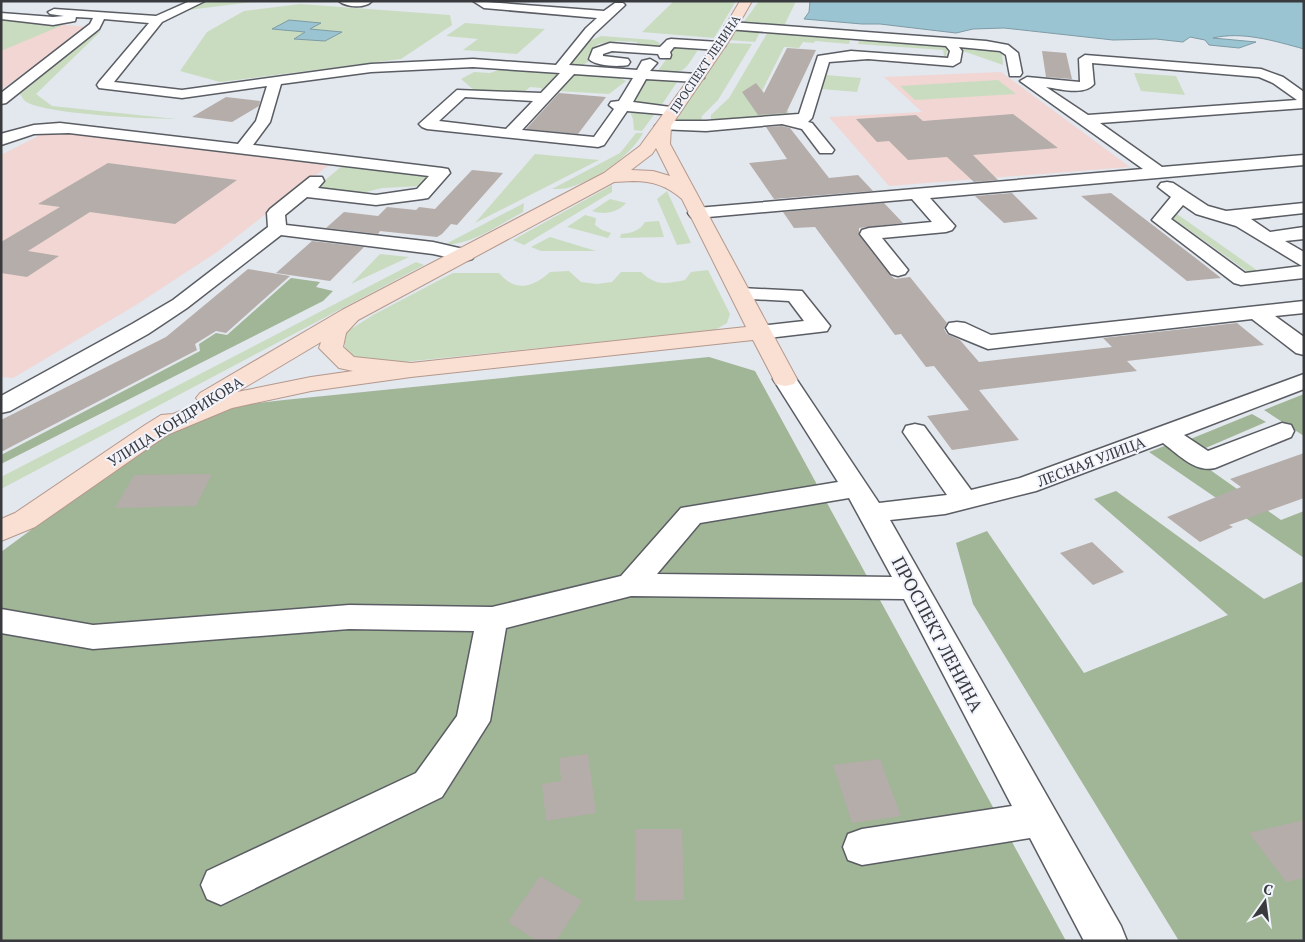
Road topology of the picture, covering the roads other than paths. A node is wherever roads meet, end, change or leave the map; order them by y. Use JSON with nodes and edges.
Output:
{"nodes":[{"id":1,"x":81,"y":1,"type":"edge"},
{"id":2,"x":200,"y":1,"type":"edge"},
{"id":3,"x":344,"y":1,"type":"edge"},
{"id":4,"x":367,"y":1,"type":"edge"},
{"id":5,"x":478,"y":1,"type":"edge"},
{"id":6,"x":746,"y":1,"type":"edge"},
{"id":7,"x":116,"y":4,"type":"dead end"},
{"id":8,"x":619,"y":4,"type":"dead end"},
{"id":9,"x":1,"y":10,"type":"edge"},
{"id":10,"x":16,"y":12,"type":"junction"},
{"id":11,"x":54,"y":12,"type":"junction"},
{"id":12,"x":607,"y":14,"type":"junction"},
{"id":13,"x":1,"y":15,"type":"edge"},
{"id":14,"x":96,"y":15,"type":"junction"},
{"id":15,"x":158,"y":20,"type":"junction"},
{"id":16,"x":731,"y":26,"type":"junction"},
{"id":17,"x":719,"y":46,"type":"junction"},
{"id":18,"x":953,"y":47,"type":"junction"},
{"id":19,"x":595,"y":59,"type":"junction"},
{"id":20,"x":982,"y":60,"type":"dead end"},
{"id":21,"x":655,"y":61,"type":"junction"},
{"id":22,"x":998,"y":66,"type":"dead end"},
{"id":23,"x":572,"y":69,"type":"junction"},
{"id":24,"x":1021,"y":77,"type":"junction"},
{"id":25,"x":696,"y":78,"type":"junction"},
{"id":26,"x":274,"y":81,"type":"junction"},
{"id":27,"x":545,"y":97,"type":"junction"},
{"id":28,"x":1304,"y":99,"type":"edge"},
{"id":29,"x":1,"y":100,"type":"edge"},
{"id":30,"x":1304,"y":104,"type":"edge"},
{"id":31,"x":620,"y":105,"type":"junction"},
{"id":32,"x":673,"y":111,"type":"junction"},
{"id":33,"x":9,"y":116,"type":"edge"},
{"id":34,"x":782,"y":120,"type":"junction"},
{"id":35,"x":1085,"y":120,"type":"junction"},
{"id":36,"x":663,"y":126,"type":"junction"},
{"id":37,"x":33,"y":128,"type":"junction"},
{"id":38,"x":510,"y":134,"type":"junction"},
{"id":39,"x":1,"y":140,"type":"edge"},
{"id":40,"x":242,"y":149,"type":"junction"},
{"id":41,"x":826,"y":150,"type":"dead end"},
{"id":42,"x":1304,"y":160,"type":"edge"},
{"id":43,"x":342,"y":161,"type":"junction"},
{"id":44,"x":1152,"y":172,"type":"junction"},
{"id":45,"x":610,"y":177,"type":"junction"},
{"id":46,"x":303,"y":191,"type":"junction"},
{"id":47,"x":917,"y":194,"type":"junction"},
{"id":48,"x":1182,"y":197,"type":"junction"},
{"id":49,"x":376,"y":200,"type":"junction"},
{"id":50,"x":693,"y":204,"type":"junction"},
{"id":51,"x":1304,"y":208,"type":"edge"},
{"id":52,"x":1224,"y":217,"type":"junction"},
{"id":53,"x":277,"y":229,"type":"junction"},
{"id":54,"x":1304,"y":233,"type":"edge"},
{"id":55,"x":334,"y":236,"type":"junction"},
{"id":56,"x":1266,"y":238,"type":"junction"},
{"id":57,"x":466,"y":254,"type":"junction"},
{"id":58,"x":1304,"y":261,"type":"edge"},
{"id":59,"x":898,"y":270,"type":"dead end"},
{"id":60,"x":1304,"y":272,"type":"edge"},
{"id":61,"x":742,"y":297,"type":"junction"},
{"id":62,"x":1304,"y":306,"type":"edge"},
{"id":63,"x":1257,"y":313,"type":"junction"},
{"id":64,"x":350,"y":315,"type":"junction"},
{"id":65,"x":957,"y":328,"type":"dead end"},
{"id":66,"x":760,"y":332,"type":"junction"},
{"id":67,"x":710,"y":337,"type":"junction"},
{"id":68,"x":1304,"y":348,"type":"edge"},
{"id":69,"x":411,"y":370,"type":"junction"},
{"id":70,"x":786,"y":379,"type":"junction"},
{"id":71,"x":1304,"y":381,"type":"edge"},
{"id":72,"x":1,"y":406,"type":"edge"},
{"id":73,"x":154,"y":431,"type":"junction"},
{"id":74,"x":1282,"y":431,"type":"dead end"},
{"id":75,"x":915,"y":432,"type":"dead end"},
{"id":76,"x":1165,"y":433,"type":"junction"},
{"id":77,"x":964,"y":500,"type":"junction"},
{"id":78,"x":864,"y":501,"type":"junction"},
{"id":79,"x":1,"y":531,"type":"edge"},
{"id":80,"x":631,"y":585,"type":"junction"},
{"id":81,"x":914,"y":588,"type":"junction"},
{"id":82,"x":492,"y":619,"type":"junction"},
{"id":83,"x":1,"y":621,"type":"edge"},
{"id":84,"x":1040,"y":819,"type":"junction"},
{"id":85,"x":862,"y":847,"type":"dead end"},
{"id":86,"x":220,"y":885,"type":"dead end"},
{"id":87,"x":1106,"y":941,"type":"edge"}],
"edges":[{"from":1,"to":11,"type":"street"},
{"from":2,"to":15,"type":"street"},
{"from":3,"to":4,"type":"street"},
{"from":5,"to":12,"type":"lane"},
{"from":6,"to":16,"type":"main road","name":"ПРОСПЕКТ ЛЕНИНА"},
{"from":7,"to":14,"type":"street"},
{"from":8,"to":12,"type":"lane"},
{"from":9,"to":10,"type":"street"},
{"from":10,"to":11,"type":"street"},
{"from":10,"to":13,"type":"street"},
{"from":11,"to":14,"type":"street"},
{"from":12,"to":23,"type":"street"},
{"from":13,"to":14,"type":"street"},
{"from":14,"to":15,"type":"street"},
{"from":14,"to":29,"type":"street"},
{"from":15,"to":26,"type":"street"},
{"from":16,"to":17,"type":"main road","name":"ПРОСПЕКТ ЛЕНИНА"},
{"from":16,"to":18,"type":"street"},
{"from":17,"to":21,"type":"street"},
{"from":17,"to":25,"type":"main road","name":"ПРОСПЕКТ ЛЕНИНА"},
{"from":18,"to":20,"type":"street"},
{"from":18,"to":24,"type":"street"},
{"from":18,"to":34,"type":"street"},
{"from":19,"to":21,"type":"street"},
{"from":19,"to":21,"type":"street"},
{"from":19,"to":23,"type":"street"},
{"from":21,"to":23,"type":"street"},
{"from":21,"to":25,"type":"street"},
{"from":21,"to":31,"type":"street"},
{"from":22,"to":24,"type":"street"},
{"from":23,"to":26,"type":"street"},
{"from":23,"to":27,"type":"street"},
{"from":24,"to":28,"type":"street"},
{"from":24,"to":35,"type":"street"},
{"from":25,"to":32,"type":"main road","name":"ПРОСПЕКТ ЛЕНИНА"},
{"from":26,"to":40,"type":"street"},
{"from":27,"to":38,"type":"street"},
{"from":27,"to":38,"type":"street"},
{"from":30,"to":35,"type":"street"},
{"from":31,"to":32,"type":"street"},
{"from":31,"to":38,"type":"street"},
{"from":32,"to":36,"type":"main road","name":"ПРОСПЕКТ ЛЕНИНА"},
{"from":33,"to":37,"type":"street"},
{"from":34,"to":36,"type":"street"},
{"from":34,"to":41,"type":"street"},
{"from":35,"to":44,"type":"street"},
{"from":36,"to":45,"type":"main road","name":"ПРОСПЕКТ ЛЕНИНА"},
{"from":36,"to":50,"type":"main road","name":"ПРОСПЕКТ ЛЕНИНА"},
{"from":37,"to":39,"type":"street"},
{"from":37,"to":40,"type":"street"},
{"from":40,"to":43,"type":"street"},
{"from":42,"to":44,"type":"street"},
{"from":43,"to":46,"type":"street"},
{"from":43,"to":49,"type":"street"},
{"from":44,"to":47,"type":"street"},
{"from":44,"to":48,"type":"street"},
{"from":45,"to":50,"type":"main road"},
{"from":45,"to":57,"type":"main road","name":"ПРОСПЕКТ ЛЕНИНА"},
{"from":46,"to":49,"type":"street"},
{"from":46,"to":53,"type":"street"},
{"from":47,"to":50,"type":"street"},
{"from":47,"to":59,"type":"street"},
{"from":48,"to":52,"type":"street"},
{"from":48,"to":60,"type":"street"},
{"from":49,"to":55,"type":"street"},
{"from":50,"to":61,"type":"main road","name":"ПРОСПЕКТ ЛЕНИНА"},
{"from":51,"to":52,"type":"street"},
{"from":52,"to":56,"type":"street"},
{"from":53,"to":55,"type":"street"},
{"from":53,"to":72,"type":"street"},
{"from":54,"to":56,"type":"street"},
{"from":55,"to":57,"type":"street"},
{"from":56,"to":58,"type":"street"},
{"from":57,"to":64,"type":"main road","name":"УЛИЦА КОНДРИКОВА"},
{"from":61,"to":66,"type":"main road","name":"ПРОСПЕКТ ЛЕНИНА"},
{"from":61,"to":66,"type":"street"},
{"from":61,"to":67,"type":"main road"},
{"from":62,"to":63,"type":"street"},
{"from":63,"to":65,"type":"street"},
{"from":63,"to":68,"type":"street"},
{"from":64,"to":69,"type":"main road"},
{"from":64,"to":73,"type":"main road","name":"УЛИЦА КОНДРИКОВА"},
{"from":66,"to":67,"type":"main road"},
{"from":66,"to":70,"type":"main road","name":"ПРОСПЕКТ ЛЕНИНА"},
{"from":67,"to":69,"type":"main road"},
{"from":67,"to":70,"type":"main road"},
{"from":69,"to":73,"type":"main road"},
{"from":70,"to":78,"type":"street","name":"ПРОСПЕКТ ЛЕНИНА"},
{"from":71,"to":76,"type":"street","name":"ЛЕСНАЯ УЛИЦА"},
{"from":73,"to":79,"type":"main road","name":"УЛИЦА КОНДРИКОВА"},
{"from":74,"to":76,"type":"street"},
{"from":75,"to":77,"type":"street"},
{"from":76,"to":77,"type":"street","name":"ЛЕСНАЯ УЛИЦА"},
{"from":77,"to":78,"type":"street","name":"ЛЕСНАЯ УЛИЦА"},
{"from":78,"to":80,"type":"street","name":"ЛЕСНАЯ УЛИЦА"},
{"from":78,"to":81,"type":"street","name":"ПРОСПЕКТ ЛЕНИНА"},
{"from":80,"to":81,"type":"street"},
{"from":80,"to":82,"type":"street"},
{"from":81,"to":84,"type":"street","name":"ПРОСПЕКТ ЛЕНИНА"},
{"from":82,"to":83,"type":"street"},
{"from":82,"to":86,"type":"street"},
{"from":84,"to":85,"type":"street"},
{"from":84,"to":87,"type":"street","name":"ПРОСПЕКТ ЛЕНИНА"}]}
